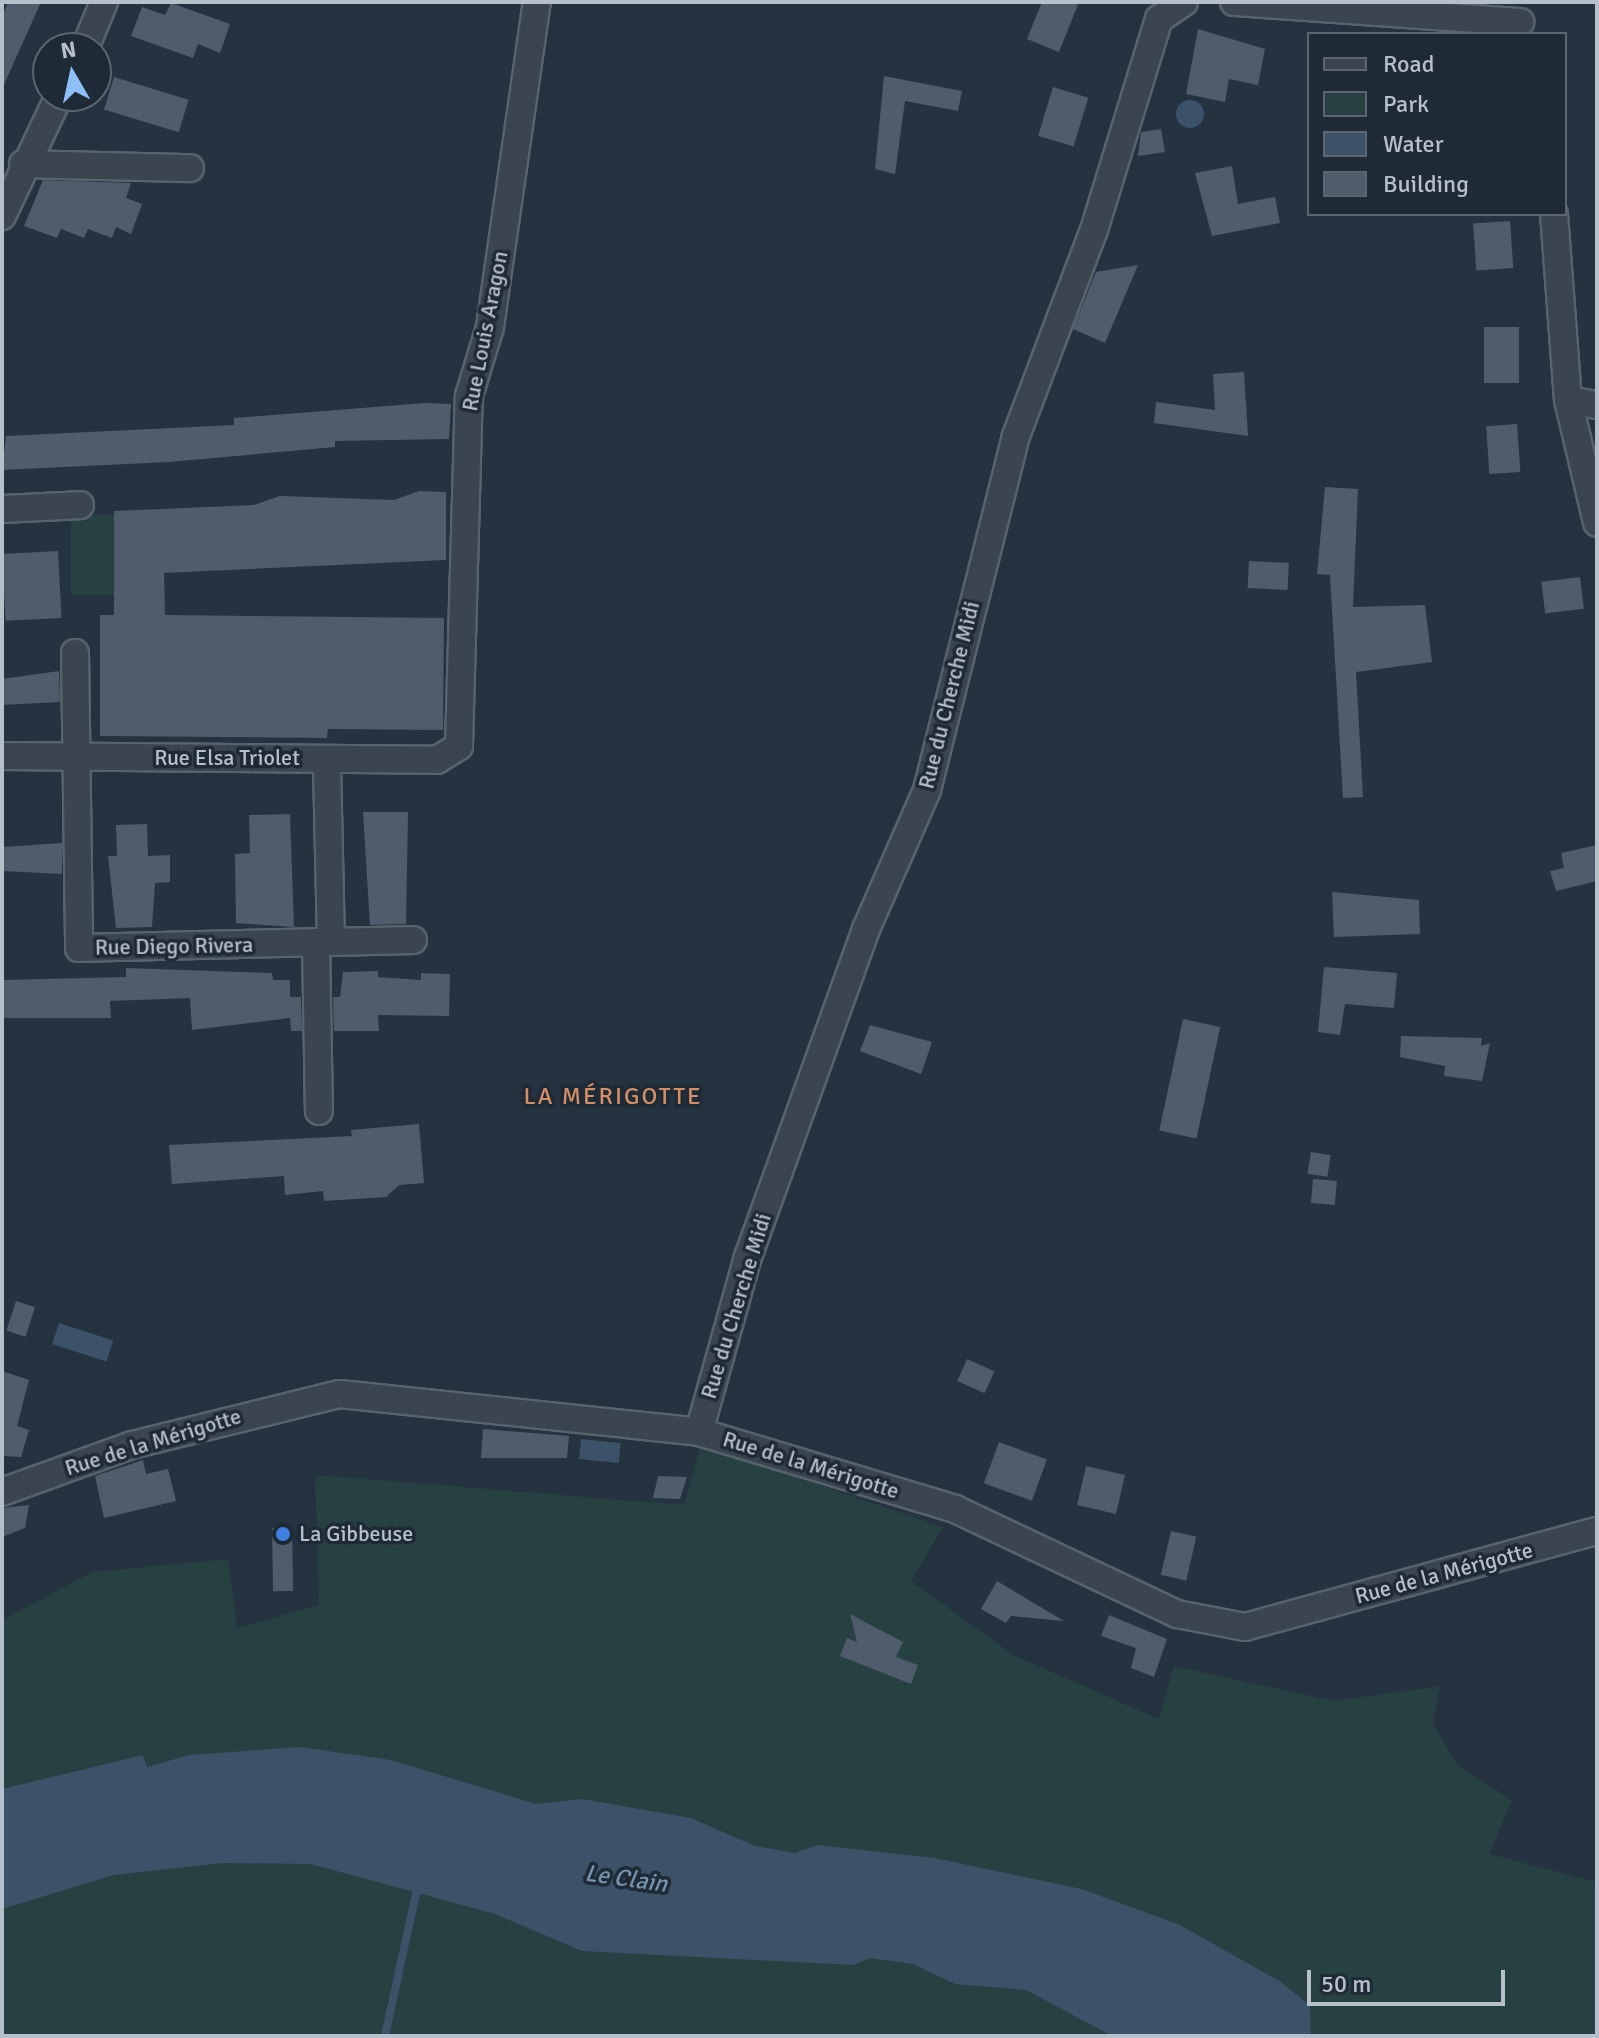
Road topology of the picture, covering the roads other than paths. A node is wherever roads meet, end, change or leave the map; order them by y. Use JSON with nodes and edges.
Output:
{"nodes":[{"id":1,"x":104,"y":2,"type":"edge"},
{"id":2,"x":537,"y":2,"type":"edge"},
{"id":3,"x":1234,"y":2,"type":"edge"},
{"id":4,"x":1166,"y":6,"type":"edge"},
{"id":5,"x":1519,"y":19,"type":"edge"},
{"id":6,"x":92,"y":32,"type":"edge"},
{"id":7,"x":51,"y":112,"type":"edge"},
{"id":8,"x":23,"y":164,"type":"junction"},
{"id":9,"x":190,"y":168,"type":"dead end"},
{"id":10,"x":2,"y":216,"type":"edge"},
{"id":11,"x":1554,"y":216,"type":"edge"},
{"id":12,"x":1568,"y":400,"type":"junction"},
{"id":13,"x":1597,"y":405,"type":"edge"},
{"id":14,"x":80,"y":505,"type":"dead end"},
{"id":15,"x":2,"y":509,"type":"edge"},
{"id":16,"x":1597,"y":523,"type":"edge"},
{"id":17,"x":75,"y":653,"type":"dead end"},
{"id":18,"x":2,"y":756,"type":"edge"},
{"id":19,"x":452,"y":756,"type":"joint"},
{"id":20,"x":80,"y":757,"type":"junction"},
{"id":21,"x":327,"y":759,"type":"junction"},
{"id":22,"x":413,"y":940,"type":"dead end"},
{"id":23,"x":323,"y":942,"type":"junction"},
{"id":24,"x":319,"y":1111,"type":"dead end"},
{"id":25,"x":699,"y":1432,"type":"junction"},
{"id":26,"x":2,"y":1492,"type":"edge"},
{"id":27,"x":1597,"y":1531,"type":"edge"}],
"edges":[{"from":1,"to":6,"type":"street"},
{"from":2,"to":19,"type":"street","name":"Rue Louis Aragon"},
{"from":3,"to":5,"type":"street"},
{"from":4,"to":25,"type":"street","name":"Rue du Cherche Midi"},
{"from":7,"to":8,"type":"street"},
{"from":8,"to":9,"type":"street"},
{"from":8,"to":10,"type":"street"},
{"from":11,"to":12,"type":"street"},
{"from":12,"to":13,"type":"street"},
{"from":12,"to":16,"type":"street"},
{"from":14,"to":15,"type":"street"},
{"from":17,"to":20,"type":"street"},
{"from":18,"to":20,"type":"street","name":"Rue Elsa Triolet"},
{"from":19,"to":21,"type":"street","name":"Rue Elsa Triolet"},
{"from":20,"to":21,"type":"street","name":"Rue Elsa Triolet"},
{"from":20,"to":23,"type":"street","name":"Rue Diego Rivera"},
{"from":21,"to":23,"type":"street"},
{"from":22,"to":23,"type":"street","name":"Rue Diego Rivera"},
{"from":23,"to":24,"type":"street"},
{"from":25,"to":26,"type":"street","name":"Rue de la Mérigotte"},
{"from":25,"to":27,"type":"street","name":"Rue de la Mérigotte"}]}
